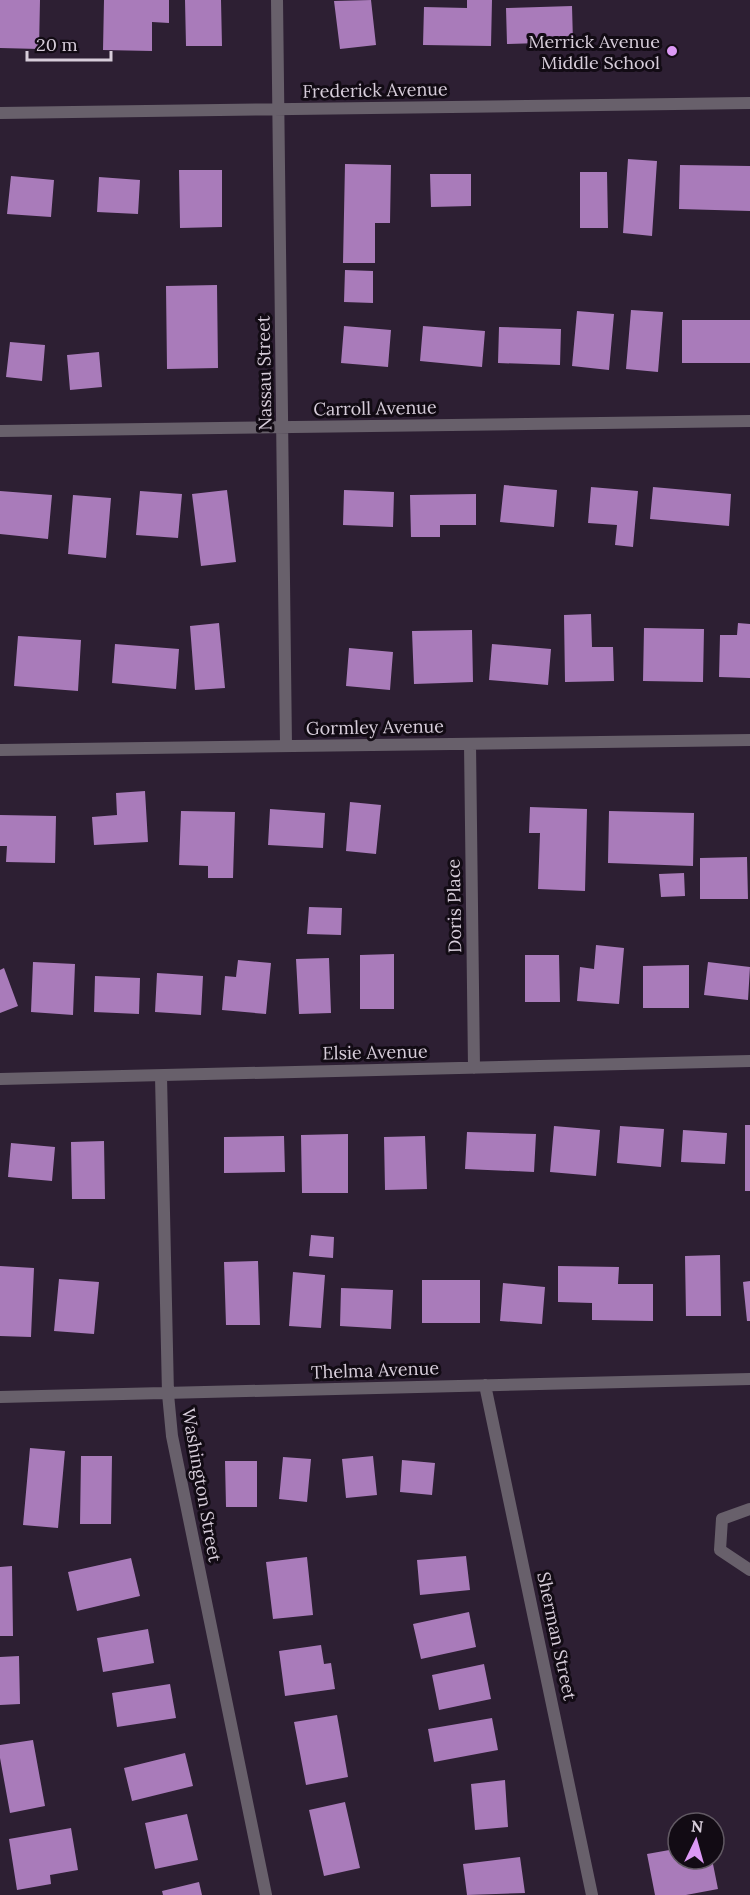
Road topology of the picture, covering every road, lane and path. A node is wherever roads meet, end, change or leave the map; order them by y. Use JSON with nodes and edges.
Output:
{"nodes":[{"id":1,"x":277,"y":0,"type":"edge"},
{"id":2,"x":750,"y":103,"type":"edge"},
{"id":3,"x":278,"y":110,"type":"junction"},
{"id":4,"x":0,"y":113,"type":"edge"},
{"id":5,"x":750,"y":421,"type":"edge"},
{"id":6,"x":283,"y":427,"type":"junction"},
{"id":7,"x":0,"y":431,"type":"edge"},
{"id":8,"x":750,"y":740,"type":"edge"},
{"id":9,"x":470,"y":744,"type":"junction"},
{"id":10,"x":286,"y":746,"type":"junction"},
{"id":11,"x":0,"y":750,"type":"edge"},
{"id":12,"x":750,"y":1061,"type":"edge"},
{"id":13,"x":474,"y":1068,"type":"junction"},
{"id":14,"x":161,"y":1076,"type":"junction"},
{"id":15,"x":0,"y":1079,"type":"edge"},
{"id":16,"x":750,"y":1379,"type":"edge"},
{"id":17,"x":484,"y":1385,"type":"junction"},
{"id":18,"x":168,"y":1394,"type":"junction"},
{"id":19,"x":0,"y":1397,"type":"edge"},
{"id":20,"x":750,"y":1509,"type":"edge"},
{"id":21,"x":750,"y":1570,"type":"edge"},
{"id":22,"x":266,"y":1895,"type":"edge"},
{"id":23,"x":592,"y":1895,"type":"edge"}],
"edges":[{"from":1,"to":3,"type":"street","name":"Nassau Street"},
{"from":2,"to":3,"type":"street","name":"Frederick Avenue"},
{"from":3,"to":4,"type":"street","name":"Frederick Avenue"},
{"from":3,"to":6,"type":"street","name":"Nassau Street"},
{"from":5,"to":6,"type":"street","name":"Carroll Avenue"},
{"from":6,"to":7,"type":"street","name":"Carroll Avenue"},
{"from":6,"to":10,"type":"street","name":"Nassau Street"},
{"from":8,"to":9,"type":"street","name":"Gormley Avenue"},
{"from":9,"to":10,"type":"street","name":"Gormley Avenue"},
{"from":9,"to":13,"type":"street","name":"Doris Place"},
{"from":10,"to":11,"type":"street","name":"Gormley Avenue"},
{"from":12,"to":13,"type":"street","name":"Elsie Avenue"},
{"from":13,"to":14,"type":"street","name":"Elsie Avenue"},
{"from":14,"to":15,"type":"street","name":"Elsie Avenue"},
{"from":14,"to":18,"type":"street","name":"Washington Street"},
{"from":16,"to":17,"type":"street","name":"Thelma Avenue"},
{"from":17,"to":18,"type":"street","name":"Thelma Avenue"},
{"from":17,"to":23,"type":"street","name":"Sherman Street"},
{"from":18,"to":19,"type":"street","name":"Thelma Avenue"},
{"from":18,"to":22,"type":"street","name":"Washington Street"},
{"from":20,"to":21,"type":"street"}]}
